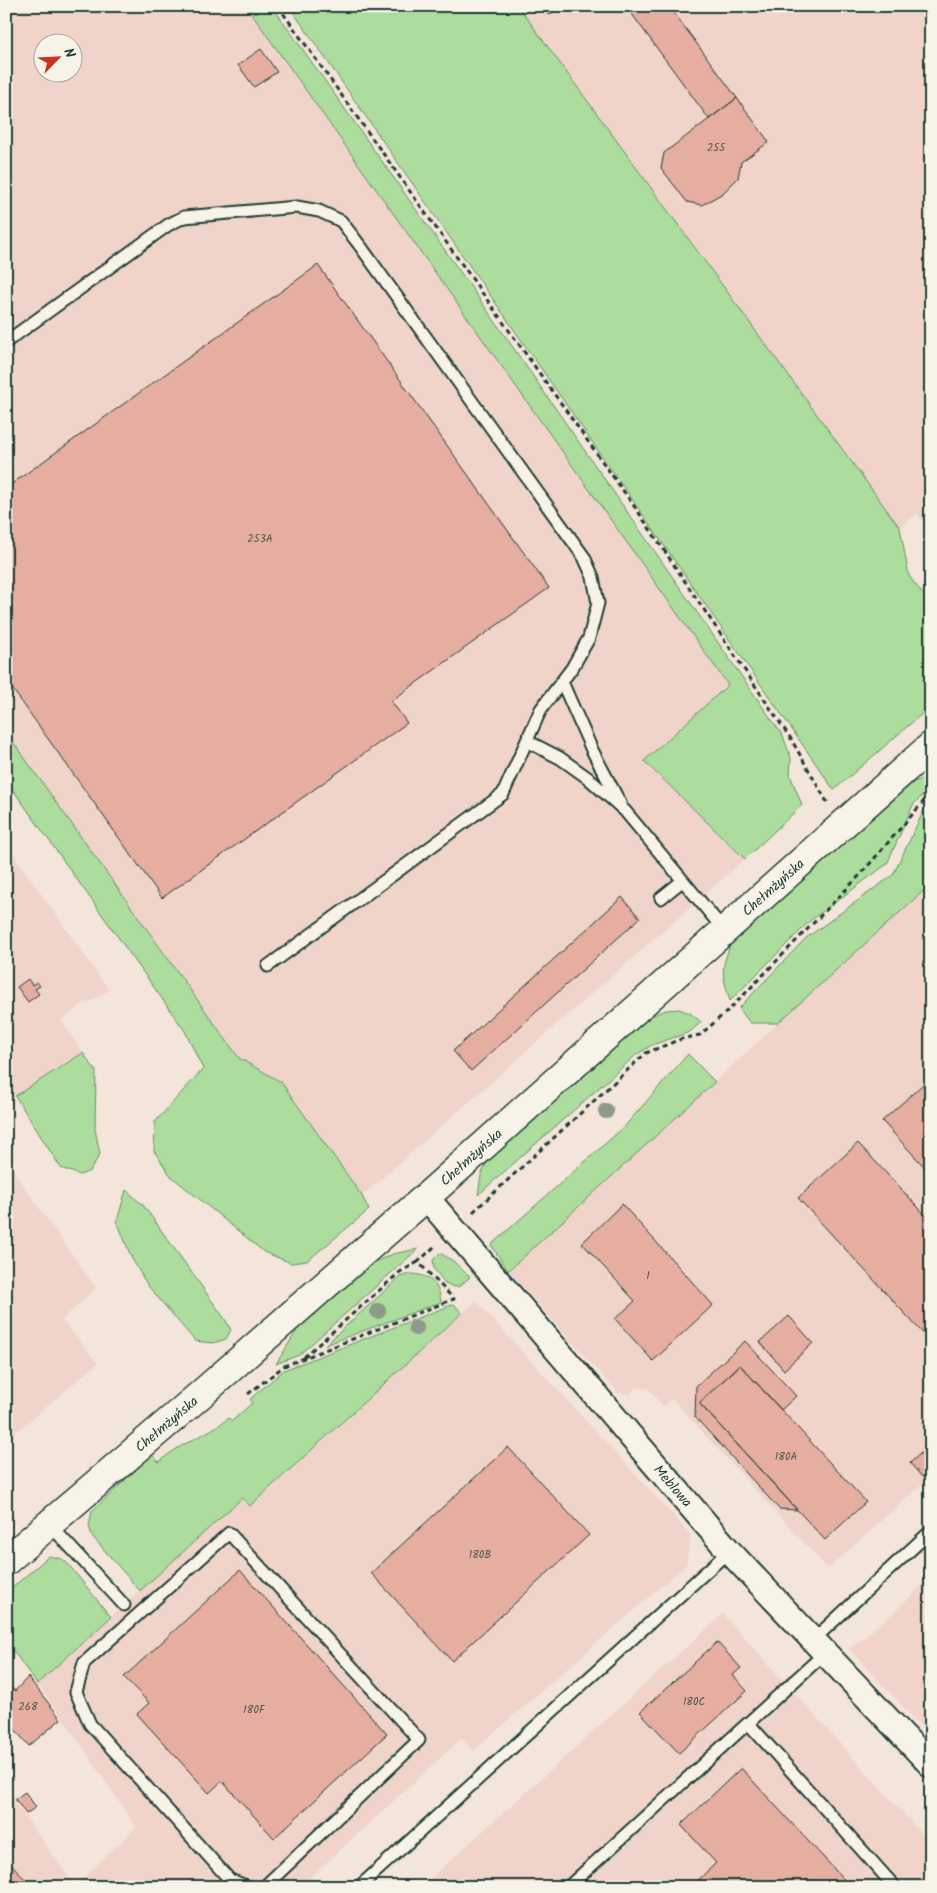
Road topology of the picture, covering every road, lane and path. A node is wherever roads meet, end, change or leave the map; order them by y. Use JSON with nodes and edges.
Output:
{"nodes":[{"id":1,"x":278,"y":6,"type":"edge"},
{"id":2,"x":6,"y":342,"type":"edge"},
{"id":3,"x":562,"y":682,"type":"junction"},
{"id":4,"x":527,"y":741,"type":"junction"},
{"id":5,"x":931,"y":746,"type":"edge"},
{"id":6,"x":931,"y":792,"type":"edge"},
{"id":7,"x":624,"y":811,"type":"junction"},
{"id":8,"x":841,"y":827,"type":"junction"},
{"id":9,"x":682,"y":881,"type":"junction"},
{"id":10,"x":661,"y":898,"type":"dead end"},
{"id":11,"x":724,"y":930,"type":"junction"},
{"id":12,"x":268,"y":966,"type":"dead end"},
{"id":13,"x":426,"y":1197,"type":"junction"},
{"id":14,"x":453,"y":1230,"type":"junction"},
{"id":15,"x":418,"y":1262,"type":"junction"},
{"id":16,"x":302,"y":1359,"type":"junction"},
{"id":17,"x":244,"y":1396,"type":"dead end"},
{"id":18,"x":50,"y":1525,"type":"junction"},
{"id":19,"x":931,"y":1531,"type":"edge"},
{"id":20,"x":729,"y":1551,"type":"junction"},
{"id":21,"x":6,"y":1561,"type":"edge"},
{"id":22,"x":124,"y":1605,"type":"dead end"},
{"id":23,"x":819,"y":1646,"type":"junction"},
{"id":24,"x":748,"y":1724,"type":"junction"},
{"id":25,"x":931,"y":1765,"type":"edge"},
{"id":26,"x":249,"y":1887,"type":"edge"},
{"id":27,"x":264,"y":1887,"type":"edge"},
{"id":28,"x":359,"y":1887,"type":"edge"},
{"id":29,"x":568,"y":1887,"type":"edge"},
{"id":30,"x":895,"y":1887,"type":"edge"}],
"edges":[{"from":1,"to":8,"type":"path"},
{"from":2,"to":3,"type":"lane"},
{"from":3,"to":4,"type":"lane"},
{"from":3,"to":7,"type":"lane"},
{"from":4,"to":7,"type":"lane"},
{"from":4,"to":12,"type":"lane"},
{"from":5,"to":8,"type":"street","name":"Chełmżyńska"},
{"from":6,"to":14,"type":"path"},
{"from":7,"to":9,"type":"lane"},
{"from":8,"to":11,"type":"street","name":"Chełmżyńska"},
{"from":9,"to":10,"type":"lane"},
{"from":9,"to":11,"type":"lane"},
{"from":11,"to":13,"type":"street","name":"Chełmżyńska"},
{"from":13,"to":14,"type":"street","name":"Meblowa"},
{"from":13,"to":18,"type":"street","name":"Chełmżyńska"},
{"from":14,"to":15,"type":"path"},
{"from":14,"to":20,"type":"street","name":"Meblowa"},
{"from":15,"to":16,"type":"path"},
{"from":15,"to":16,"type":"path"},
{"from":16,"to":17,"type":"path"},
{"from":18,"to":21,"type":"street","name":"Chełmżyńska"},
{"from":18,"to":22,"type":"lane"},
{"from":19,"to":23,"type":"lane"},
{"from":20,"to":23,"type":"street","name":"Meblowa"},
{"from":20,"to":28,"type":"lane"},
{"from":23,"to":24,"type":"lane"},
{"from":23,"to":25,"type":"street","name":"Meblowa"},
{"from":24,"to":29,"type":"lane"},
{"from":24,"to":30,"type":"lane"},
{"from":26,"to":27,"type":"lane"}]}
